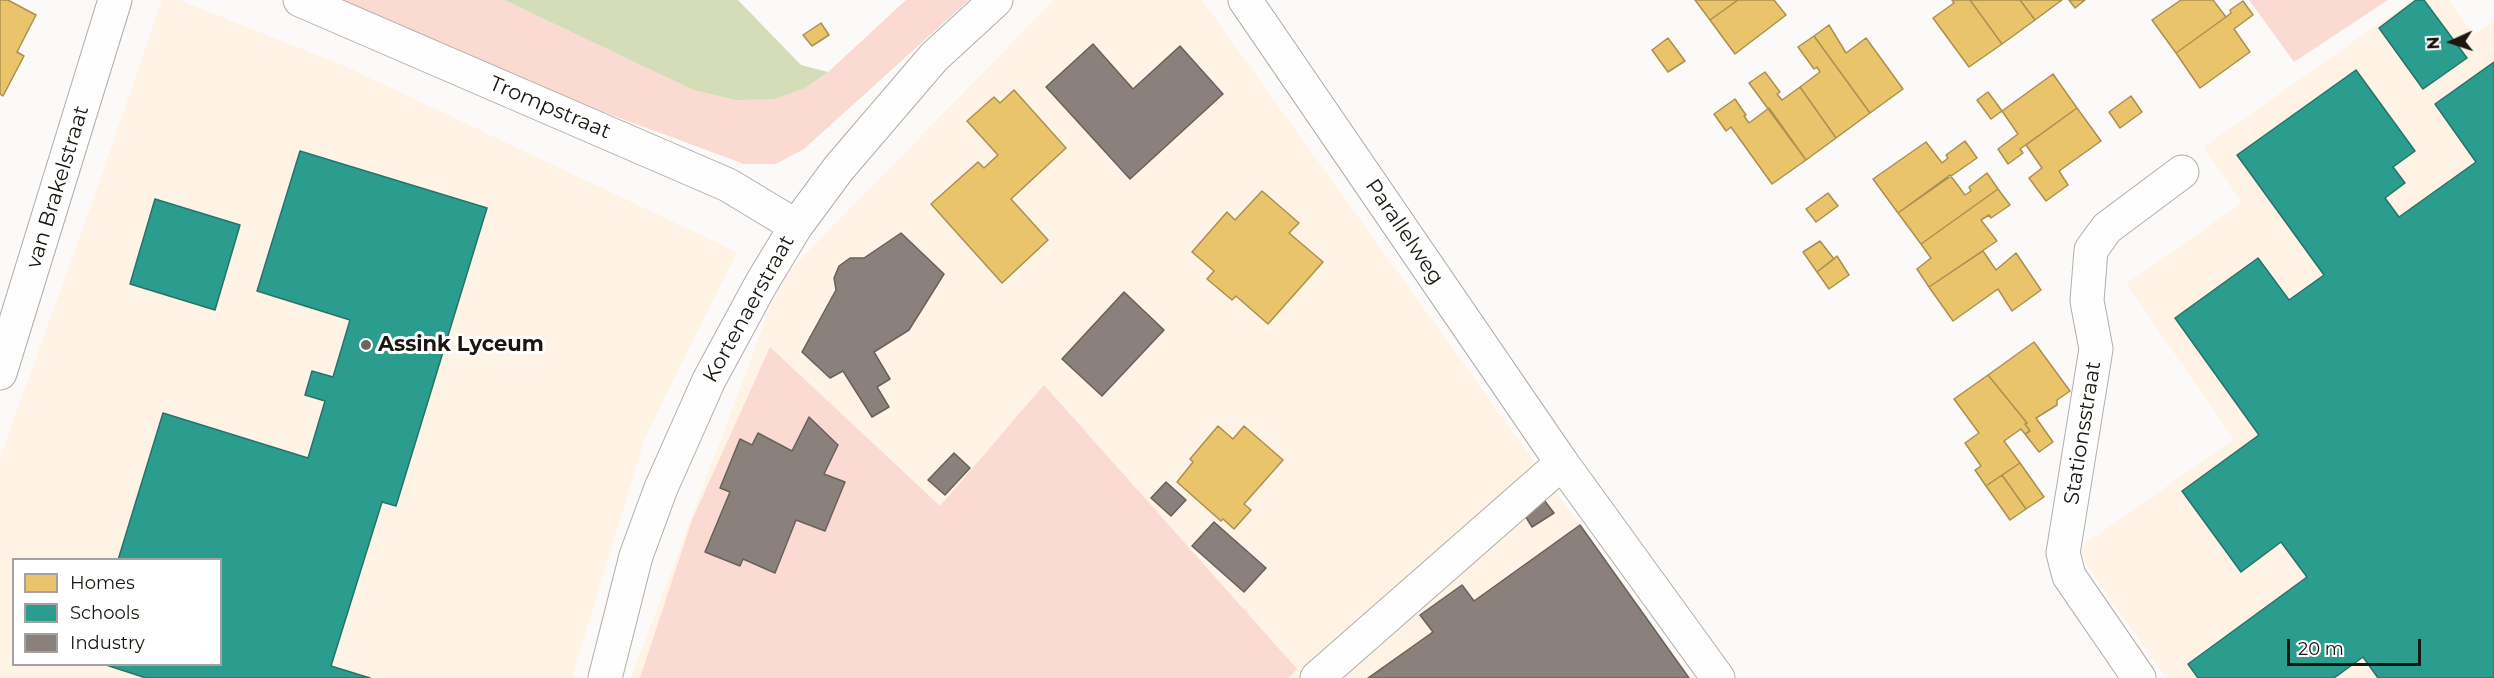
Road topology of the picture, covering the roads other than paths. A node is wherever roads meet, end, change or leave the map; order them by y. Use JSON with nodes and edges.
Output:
{"nodes":[{"id":1,"x":116,"y":0,"type":"edge"},
{"id":2,"x":300,"y":0,"type":"edge"},
{"id":3,"x":996,"y":0,"type":"edge"},
{"id":4,"x":1245,"y":0,"type":"edge"},
{"id":5,"x":2182,"y":172,"type":"dead end"},
{"id":6,"x":796,"y":226,"type":"junction"},
{"id":7,"x":0,"y":373,"type":"edge"},
{"id":8,"x":1562,"y":463,"type":"junction"},
{"id":9,"x":605,"y":678,"type":"edge"},
{"id":10,"x":1317,"y":678,"type":"edge"},
{"id":11,"x":1718,"y":678,"type":"edge"},
{"id":12,"x":2139,"y":678,"type":"edge"}],
"edges":[{"from":1,"to":7,"type":"street","name":"van Brakelstraat"},
{"from":2,"to":6,"type":"street","name":"Trompstraat"},
{"from":3,"to":6,"type":"street","name":"Kortenaerstraat"},
{"from":4,"to":8,"type":"street","name":"Parallelweg"},
{"from":5,"to":12,"type":"street","name":"Stationsstraat"},
{"from":6,"to":9,"type":"street","name":"Kortenaerstraat"},
{"from":8,"to":10,"type":"street"},
{"from":8,"to":11,"type":"street","name":"Parallelweg"}]}
